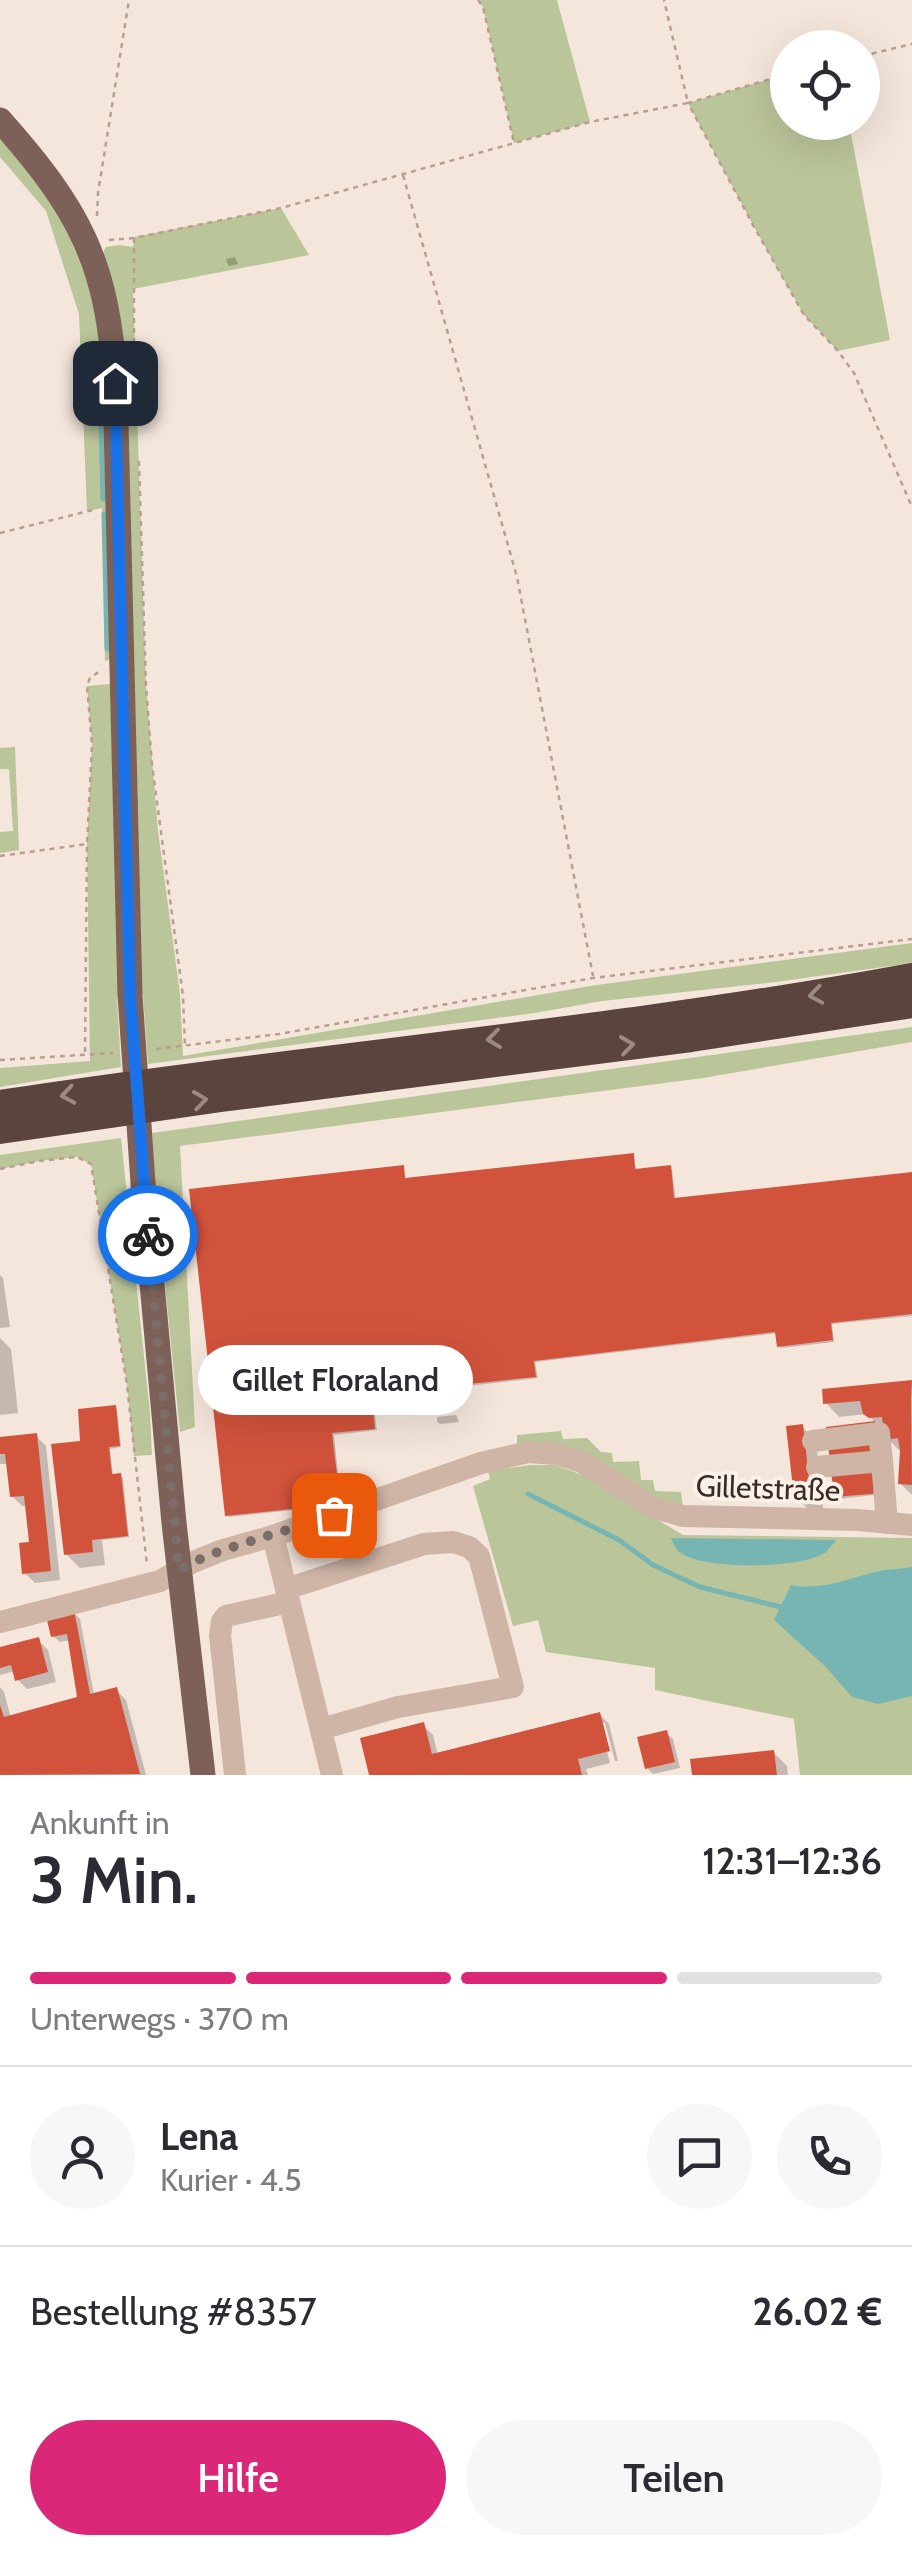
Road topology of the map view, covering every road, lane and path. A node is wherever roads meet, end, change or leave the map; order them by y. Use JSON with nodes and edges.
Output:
{"nodes":[{"id":1,"x":129,"y":0,"type":"edge"},
{"id":2,"x":478,"y":0,"type":"edge"},
{"id":3,"x":664,"y":0,"type":"edge"},
{"id":4,"x":912,"y":44,"type":"edge"},
{"id":5,"x":880,"y":52,"type":"edge"},
{"id":6,"x":770,"y":79,"type":"edge"},
{"id":7,"x":688,"y":103,"type":"junction"},
{"id":8,"x":0,"y":120,"type":"edge"},
{"id":9,"x":514,"y":143,"type":"junction"},
{"id":10,"x":403,"y":175,"type":"junction"},
{"id":11,"x":134,"y":238,"type":"junction"},
{"id":12,"x":93,"y":242,"type":"junction"},
{"id":13,"x":134,"y":356,"type":"dead end"},
{"id":14,"x":138,"y":450,"type":"dead end"},
{"id":15,"x":118,"y":504,"type":"junction"},
{"id":16,"x":912,"y":507,"type":"edge"},
{"id":17,"x":0,"y":533,"type":"edge"},
{"id":18,"x":121,"y":668,"type":"junction"},
{"id":19,"x":88,"y":844,"type":"junction"},
{"id":20,"x":0,"y":856,"type":"edge"},
{"id":21,"x":912,"y":939,"type":"edge"},
{"id":22,"x":593,"y":978,"type":"junction"},
{"id":23,"x":912,"y":978,"type":"edge"},
{"id":24,"x":912,"y":1002,"type":"edge"},
{"id":25,"x":185,"y":1047,"type":"junction"},
{"id":26,"x":152,"y":1050,"type":"dead end"},
{"id":27,"x":119,"y":1052,"type":"dead end"},
{"id":28,"x":86,"y":1055,"type":"junction"},
{"id":29,"x":0,"y":1060,"type":"edge"},
{"id":30,"x":0,"y":1106,"type":"edge"},
{"id":31,"x":0,"y":1129,"type":"edge"},
{"id":32,"x":0,"y":1169,"type":"edge"},
{"id":33,"x":813,"y":1441,"type":"dead end"},
{"id":34,"x":882,"y":1461,"type":"junction"},
{"id":35,"x":816,"y":1468,"type":"dead end"},
{"id":36,"x":887,"y":1522,"type":"junction"},
{"id":37,"x":912,"y":1525,"type":"edge"},
{"id":38,"x":273,"y":1536,"type":"junction"},
{"id":39,"x":179,"y":1570,"type":"junction"},
{"id":40,"x":150,"y":1583,"type":"junction"},
{"id":41,"x":288,"y":1595,"type":"junction"},
{"id":42,"x":0,"y":1622,"type":"edge"},
{"id":43,"x":321,"y":1729,"type":"junction"},
{"id":44,"x":203,"y":1775,"type":"edge"},
{"id":45,"x":236,"y":1775,"type":"edge"},
{"id":46,"x":332,"y":1775,"type":"edge"}],
"edges":[{"from":1,"to":12,"type":"path"},
{"from":2,"to":9,"type":"path"},
{"from":3,"to":7,"type":"path"},
{"from":4,"to":5,"type":"path"},
{"from":6,"to":7,"type":"path"},
{"from":7,"to":9,"type":"path"},
{"from":7,"to":16,"type":"path"},
{"from":8,"to":12,"type":"main road"},
{"from":9,"to":10,"type":"path"},
{"from":10,"to":11,"type":"path"},
{"from":10,"to":22,"type":"path"},
{"from":11,"to":12,"type":"path"},
{"from":11,"to":13,"type":"path"},
{"from":12,"to":15,"type":"main road"},
{"from":14,"to":25,"type":"path"},
{"from":15,"to":17,"type":"path"},
{"from":15,"to":18,"type":"main road"},
{"from":18,"to":19,"type":"path"},
{"from":18,"to":39,"type":"main road"},
{"from":19,"to":20,"type":"path"},
{"from":19,"to":28,"type":"path"},
{"from":21,"to":22,"type":"path"},
{"from":22,"to":25,"type":"path"},
{"from":23,"to":30,"type":"highway","one_way":true},
{"from":31,"to":24,"type":"highway","one_way":true},
{"from":25,"to":26,"type":"path"},
{"from":27,"to":28,"type":"path"},
{"from":28,"to":29,"type":"path"},
{"from":32,"to":40,"type":"path"},
{"from":33,"to":34,"type":"street"},
{"from":34,"to":35,"type":"street"},
{"from":34,"to":36,"type":"street"},
{"from":36,"to":37,"type":"street","name":"Gilletstraße"},
{"from":36,"to":38,"type":"street","name":"Gilletstraße"},
{"from":38,"to":39,"type":"street","name":"Gilletstraße"},
{"from":38,"to":41,"type":"street"},
{"from":39,"to":40,"type":"street","name":"Gilletstraße"},
{"from":39,"to":44,"type":"main road"},
{"from":40,"to":42,"type":"street","name":"Gilletstraße"},
{"from":41,"to":43,"type":"street"},
{"from":41,"to":43,"type":"street"},
{"from":41,"to":45,"type":"street"},
{"from":43,"to":46,"type":"street"}]}
